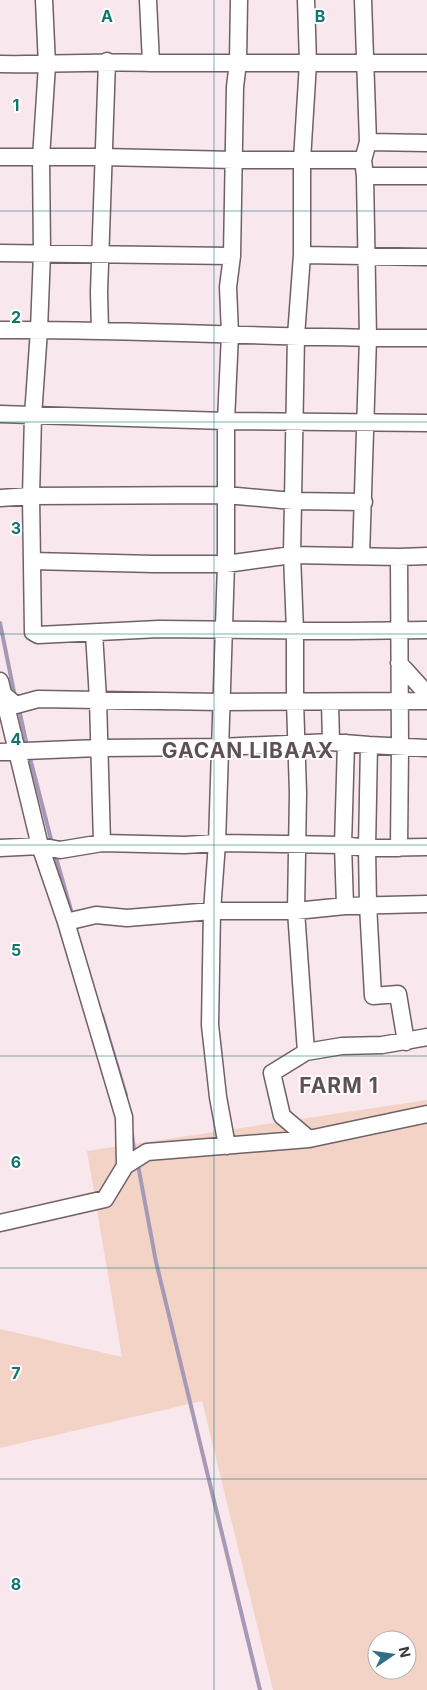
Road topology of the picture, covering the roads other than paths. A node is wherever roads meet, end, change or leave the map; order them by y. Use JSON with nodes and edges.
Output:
{"nodes":[{"id":1,"x":44,"y":0,"type":"edge"},
{"id":2,"x":148,"y":0,"type":"edge"},
{"id":3,"x":239,"y":0,"type":"edge"},
{"id":4,"x":306,"y":0,"type":"edge"},
{"id":5,"x":363,"y":0,"type":"edge"},
{"id":6,"x":107,"y":61,"type":"junction"},
{"id":7,"x":238,"y":62,"type":"junction"},
{"id":8,"x":364,"y":62,"type":"junction"},
{"id":9,"x":151,"y":63,"type":"junction"},
{"id":10,"x":308,"y":63,"type":"junction"},
{"id":11,"x":427,"y":63,"type":"edge"},
{"id":12,"x":0,"y":64,"type":"edge"},
{"id":13,"x":47,"y":65,"type":"junction"},
{"id":14,"x":368,"y":142,"type":"junction"},
{"id":15,"x":427,"y":143,"type":"edge"},
{"id":16,"x":0,"y":157,"type":"edge"},
{"id":17,"x":103,"y":157,"type":"junction"},
{"id":18,"x":41,"y":158,"type":"junction"},
{"id":19,"x":234,"y":160,"type":"junction"},
{"id":20,"x":302,"y":160,"type":"junction"},
{"id":21,"x":364,"y":168,"type":"junction"},
{"id":22,"x":427,"y":176,"type":"edge"},
{"id":23,"x":0,"y":253,"type":"edge"},
{"id":24,"x":42,"y":253,"type":"junction"},
{"id":25,"x":101,"y":254,"type":"junction"},
{"id":26,"x":232,"y":256,"type":"junction"},
{"id":27,"x":302,"y":256,"type":"junction"},
{"id":28,"x":366,"y":257,"type":"junction"},
{"id":29,"x":427,"y":257,"type":"edge"},
{"id":30,"x":0,"y":330,"type":"edge"},
{"id":31,"x":39,"y":330,"type":"junction"},
{"id":32,"x":100,"y":330,"type":"junction"},
{"id":33,"x":230,"y":334,"type":"junction"},
{"id":34,"x":296,"y":336,"type":"junction"},
{"id":35,"x":368,"y":338,"type":"junction"},
{"id":36,"x":427,"y":338,"type":"edge"},
{"id":37,"x":0,"y":414,"type":"edge"},
{"id":38,"x":33,"y":416,"type":"junction"},
{"id":39,"x":226,"y":421,"type":"junction"},
{"id":40,"x":294,"y":422,"type":"junction"},
{"id":41,"x":365,"y":422,"type":"junction"},
{"id":42,"x":427,"y":423,"type":"edge"},
{"id":43,"x":226,"y":495,"type":"junction"},
{"id":44,"x":31,"y":496,"type":"junction"},
{"id":45,"x":0,"y":498,"type":"edge"},
{"id":46,"x":293,"y":501,"type":"junction"},
{"id":47,"x":364,"y":502,"type":"junction"},
{"id":48,"x":292,"y":555,"type":"junction"},
{"id":49,"x":361,"y":556,"type":"junction"},
{"id":50,"x":427,"y":556,"type":"edge"},
{"id":51,"x":399,"y":557,"type":"junction"},
{"id":52,"x":32,"y":561,"type":"junction"},
{"id":53,"x":226,"y":564,"type":"junction"},
{"id":54,"x":223,"y":629,"type":"junction"},
{"id":55,"x":427,"y":630,"type":"edge"},
{"id":56,"x":295,"y":631,"type":"junction"},
{"id":57,"x":398,"y":631,"type":"junction"},
{"id":58,"x":94,"y":632,"type":"junction"},
{"id":59,"x":399,"y":663,"type":"junction"},
{"id":60,"x":1,"y":690,"type":"edge"},
{"id":61,"x":427,"y":694,"type":"edge"},
{"id":62,"x":98,"y":699,"type":"junction"},
{"id":63,"x":295,"y":701,"type":"junction"},
{"id":64,"x":427,"y":701,"type":"edge"},
{"id":65,"x":221,"y":702,"type":"junction"},
{"id":66,"x":330,"y":702,"type":"junction"},
{"id":67,"x":400,"y":702,"type":"junction"},
{"id":68,"x":338,"y":742,"type":"junction"},
{"id":69,"x":296,"y":744,"type":"junction"},
{"id":70,"x":369,"y":746,"type":"junction"},
{"id":71,"x":220,"y":747,"type":"junction"},
{"id":72,"x":400,"y":747,"type":"junction"},
{"id":73,"x":98,"y":748,"type":"junction"},
{"id":74,"x":427,"y":748,"type":"edge"},
{"id":75,"x":0,"y":752,"type":"edge"},
{"id":76,"x":17,"y":752,"type":"junction"},
{"id":77,"x":102,"y":843,"type":"junction"},
{"id":78,"x":217,"y":843,"type":"junction"},
{"id":79,"x":297,"y":845,"type":"junction"},
{"id":80,"x":343,"y":845,"type":"junction"},
{"id":81,"x":40,"y":846,"type":"junction"},
{"id":82,"x":427,"y":847,"type":"edge"},
{"id":83,"x":0,"y":848,"type":"edge"},
{"id":84,"x":367,"y":848,"type":"junction"},
{"id":85,"x":399,"y":848,"type":"junction"},
{"id":86,"x":427,"y":904,"type":"edge"},
{"id":87,"x":345,"y":906,"type":"junction"},
{"id":88,"x":368,"y":906,"type":"junction"},
{"id":89,"x":212,"y":911,"type":"junction"},
{"id":90,"x":296,"y":911,"type":"junction"},
{"id":91,"x":66,"y":922,"type":"junction"},
{"id":92,"x":427,"y":1037,"type":"edge"},
{"id":93,"x":406,"y":1042,"type":"junction"},
{"id":94,"x":306,"y":1052,"type":"junction"},
{"id":95,"x":427,"y":1114,"type":"edge"},
{"id":96,"x":309,"y":1139,"type":"junction"},
{"id":97,"x":227,"y":1146,"type":"junction"},
{"id":98,"x":125,"y":1166,"type":"junction"},
{"id":99,"x":0,"y":1223,"type":"edge"}],
"edges":[{"from":1,"to":13,"type":"street"},
{"from":2,"to":9,"type":"street"},
{"from":3,"to":7,"type":"street"},
{"from":4,"to":10,"type":"street"},
{"from":5,"to":8,"type":"street"},
{"from":6,"to":9,"type":"street"},
{"from":6,"to":13,"type":"street"},
{"from":6,"to":17,"type":"street"},
{"from":7,"to":9,"type":"street"},
{"from":7,"to":10,"type":"street"},
{"from":7,"to":19,"type":"street"},
{"from":8,"to":10,"type":"street"},
{"from":8,"to":11,"type":"street"},
{"from":8,"to":14,"type":"street"},
{"from":10,"to":20,"type":"street"},
{"from":12,"to":13,"type":"street"},
{"from":13,"to":18,"type":"street"},
{"from":14,"to":15,"type":"street"},
{"from":14,"to":21,"type":"street"},
{"from":16,"to":18,"type":"street"},
{"from":17,"to":18,"type":"street"},
{"from":17,"to":19,"type":"street"},
{"from":17,"to":25,"type":"street"},
{"from":18,"to":24,"type":"street"},
{"from":19,"to":20,"type":"street"},
{"from":19,"to":26,"type":"street"},
{"from":20,"to":21,"type":"street"},
{"from":20,"to":27,"type":"street"},
{"from":21,"to":22,"type":"street"},
{"from":21,"to":28,"type":"street"},
{"from":23,"to":24,"type":"street"},
{"from":24,"to":25,"type":"street"},
{"from":24,"to":31,"type":"street"},
{"from":25,"to":26,"type":"street"},
{"from":25,"to":32,"type":"street"},
{"from":26,"to":33,"type":"street"},
{"from":27,"to":28,"type":"street"},
{"from":27,"to":34,"type":"street"},
{"from":28,"to":29,"type":"street"},
{"from":28,"to":35,"type":"street"},
{"from":30,"to":31,"type":"street"},
{"from":31,"to":32,"type":"street"},
{"from":31,"to":38,"type":"street"},
{"from":32,"to":33,"type":"street"},
{"from":33,"to":34,"type":"street"},
{"from":33,"to":39,"type":"street"},
{"from":34,"to":35,"type":"street"},
{"from":34,"to":40,"type":"street"},
{"from":35,"to":36,"type":"street"},
{"from":35,"to":41,"type":"street"},
{"from":37,"to":38,"type":"street"},
{"from":38,"to":39,"type":"street"},
{"from":38,"to":44,"type":"street"},
{"from":39,"to":40,"type":"street"},
{"from":39,"to":43,"type":"street"},
{"from":40,"to":41,"type":"street"},
{"from":40,"to":46,"type":"street"},
{"from":41,"to":42,"type":"street"},
{"from":41,"to":47,"type":"street"},
{"from":43,"to":44,"type":"street"},
{"from":43,"to":46,"type":"street"},
{"from":43,"to":53,"type":"street"},
{"from":44,"to":45,"type":"street"},
{"from":44,"to":52,"type":"street"},
{"from":46,"to":47,"type":"street"},
{"from":46,"to":48,"type":"street"},
{"from":47,"to":49,"type":"street"},
{"from":48,"to":49,"type":"street"},
{"from":48,"to":53,"type":"street"},
{"from":48,"to":56,"type":"street"},
{"from":49,"to":51,"type":"street"},
{"from":50,"to":51,"type":"street"},
{"from":51,"to":57,"type":"street"},
{"from":52,"to":53,"type":"street"},
{"from":52,"to":58,"type":"street"},
{"from":53,"to":54,"type":"street"},
{"from":54,"to":56,"type":"street"},
{"from":54,"to":58,"type":"street"},
{"from":54,"to":65,"type":"street"},
{"from":55,"to":57,"type":"street"},
{"from":56,"to":57,"type":"street"},
{"from":56,"to":63,"type":"street"},
{"from":57,"to":59,"type":"street"},
{"from":58,"to":62,"type":"street"},
{"from":59,"to":61,"type":"street"},
{"from":59,"to":67,"type":"street"},
{"from":60,"to":62,"type":"street"},
{"from":60,"to":76,"type":"street"},
{"from":62,"to":65,"type":"street"},
{"from":62,"to":73,"type":"street"},
{"from":63,"to":65,"type":"street"},
{"from":63,"to":66,"type":"street"},
{"from":63,"to":69,"type":"street"},
{"from":64,"to":67,"type":"street"},
{"from":65,"to":71,"type":"street"},
{"from":66,"to":67,"type":"street"},
{"from":66,"to":68,"type":"street"},
{"from":67,"to":72,"type":"street"},
{"from":68,"to":69,"type":"street"},
{"from":68,"to":70,"type":"street"},
{"from":68,"to":80,"type":"street"},
{"from":69,"to":71,"type":"street"},
{"from":69,"to":79,"type":"street"},
{"from":70,"to":72,"type":"street"},
{"from":70,"to":84,"type":"street"},
{"from":71,"to":73,"type":"street"},
{"from":71,"to":78,"type":"street"},
{"from":72,"to":74,"type":"street"},
{"from":72,"to":85,"type":"street"},
{"from":73,"to":76,"type":"street"},
{"from":73,"to":77,"type":"street"},
{"from":75,"to":76,"type":"street"},
{"from":76,"to":81,"type":"street"},
{"from":77,"to":78,"type":"street"},
{"from":77,"to":81,"type":"street"},
{"from":78,"to":79,"type":"street"},
{"from":78,"to":89,"type":"street"},
{"from":79,"to":80,"type":"street"},
{"from":79,"to":90,"type":"street"},
{"from":80,"to":84,"type":"street"},
{"from":80,"to":87,"type":"street"},
{"from":81,"to":83,"type":"street"},
{"from":81,"to":91,"type":"street"},
{"from":82,"to":85,"type":"street"},
{"from":84,"to":85,"type":"street"},
{"from":84,"to":88,"type":"street"},
{"from":86,"to":88,"type":"street"},
{"from":87,"to":88,"type":"street"},
{"from":87,"to":90,"type":"street"},
{"from":88,"to":93,"type":"street"},
{"from":89,"to":90,"type":"street"},
{"from":89,"to":91,"type":"street"},
{"from":89,"to":97,"type":"street"},
{"from":90,"to":94,"type":"street"},
{"from":91,"to":98,"type":"street"},
{"from":92,"to":93,"type":"street"},
{"from":93,"to":94,"type":"street"},
{"from":94,"to":96,"type":"street"},
{"from":95,"to":96,"type":"street"},
{"from":96,"to":97,"type":"street"},
{"from":97,"to":98,"type":"street"},
{"from":98,"to":99,"type":"street"}]}
